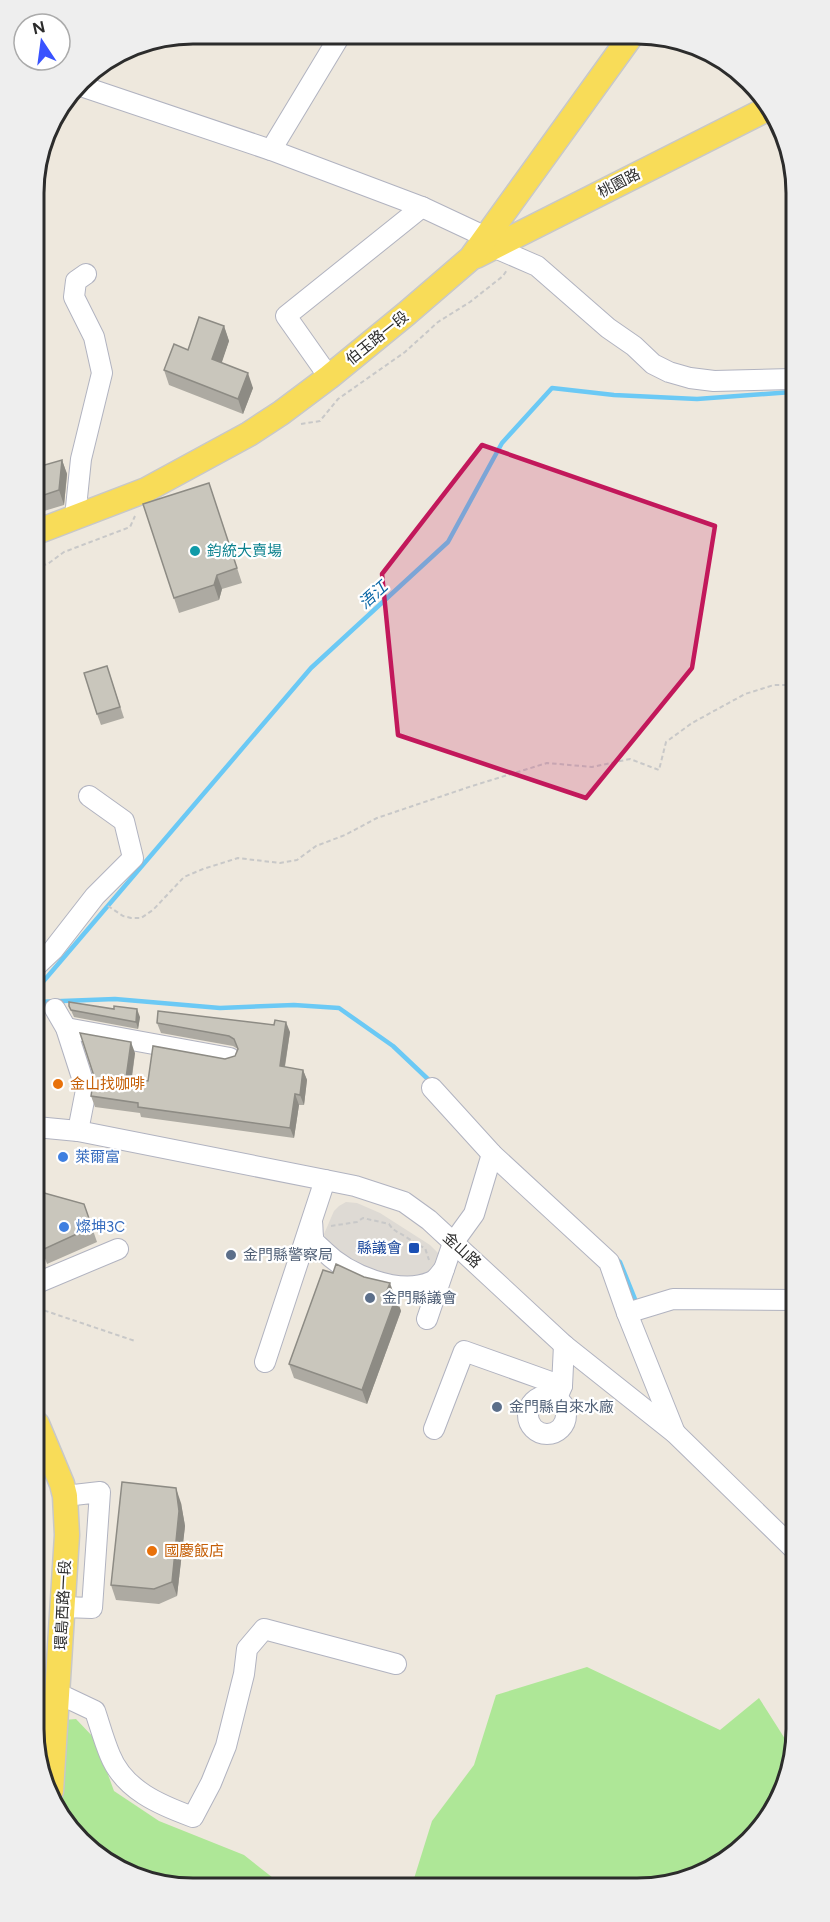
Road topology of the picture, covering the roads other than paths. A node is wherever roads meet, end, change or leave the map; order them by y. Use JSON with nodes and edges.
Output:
{"nodes":[{"id":1,"x":336,"y":43,"type":"edge"},
{"id":2,"x":626,"y":43,"type":"edge"},
{"id":3,"x":86,"y":88,"type":"edge"},
{"id":4,"x":762,"y":111,"type":"edge"},
{"id":5,"x":271,"y":150,"type":"junction"},
{"id":6,"x":422,"y":207,"type":"junction"},
{"id":7,"x":490,"y":242,"type":"junction"},
{"id":8,"x":471,"y":258,"type":"joint"},
{"id":9,"x":86,"y":274,"type":"dead end"},
{"id":10,"x":329,"y":377,"type":"junction"},
{"id":11,"x":786,"y":379,"type":"edge"},
{"id":12,"x":75,"y":517,"type":"junction"},
{"id":13,"x":44,"y":529,"type":"edge"},
{"id":14,"x":89,"y":796,"type":"dead end"},
{"id":15,"x":43,"y":959,"type":"edge"},
{"id":16,"x":55,"y":1009,"type":"dead end"},
{"id":17,"x":66,"y":1028,"type":"junction"},
{"id":18,"x":230,"y":1058,"type":"edge"},
{"id":19,"x":432,"y":1088,"type":"dead end"},
{"id":20,"x":43,"y":1128,"type":"edge"},
{"id":21,"x":78,"y":1131,"type":"junction"},
{"id":22,"x":492,"y":1154,"type":"junction"},
{"id":23,"x":325,"y":1180,"type":"junction"},
{"id":24,"x":313,"y":1223,"type":"junction"},
{"id":25,"x":453,"y":1243,"type":"junction"},
{"id":26,"x":118,"y":1249,"type":"dead end"},
{"id":27,"x":444,"y":1269,"type":"junction"},
{"id":28,"x":43,"y":1280,"type":"edge"},
{"id":29,"x":786,"y":1300,"type":"edge"},
{"id":30,"x":627,"y":1313,"type":"junction"},
{"id":31,"x":427,"y":1319,"type":"dead end"},
{"id":32,"x":564,"y":1344,"type":"junction"},
{"id":33,"x":265,"y":1362,"type":"dead end"},
{"id":34,"x":434,"y":1428,"type":"dead end"},
{"id":35,"x":676,"y":1434,"type":"junction"},
{"id":36,"x":44,"y":1462,"type":"edge"},
{"id":37,"x":66,"y":1496,"type":"junction"},
{"id":38,"x":786,"y":1541,"type":"edge"},
{"id":39,"x":63,"y":1607,"type":"junction"},
{"id":40,"x":396,"y":1664,"type":"dead end"},
{"id":41,"x":57,"y":1692,"type":"junction"},
{"id":42,"x":52,"y":1777,"type":"edge"}],
"edges":[{"from":1,"to":5,"type":"street"},
{"from":2,"to":7,"type":"main road"},
{"from":3,"to":5,"type":"street"},
{"from":4,"to":7,"type":"main road","name":"桃園路"},
{"from":5,"to":6,"type":"street"},
{"from":6,"to":7,"type":"street"},
{"from":6,"to":10,"type":"street"},
{"from":7,"to":8,"type":"main road","name":"桃園路"},
{"from":7,"to":11,"type":"street"},
{"from":8,"to":10,"type":"main road","name":"伯玉路一段"},
{"from":9,"to":12,"type":"street"},
{"from":10,"to":12,"type":"main road","name":"伯玉路一段"},
{"from":12,"to":13,"type":"main road","name":"伯玉路一段"},
{"from":14,"to":15,"type":"street"},
{"from":16,"to":17,"type":"street"},
{"from":17,"to":18,"type":"street"},
{"from":17,"to":21,"type":"street"},
{"from":19,"to":22,"type":"street"},
{"from":20,"to":21,"type":"street","name":"金山路"},
{"from":21,"to":23,"type":"street","name":"金山路"},
{"from":22,"to":25,"type":"street"},
{"from":22,"to":30,"type":"street"},
{"from":23,"to":24,"type":"street"},
{"from":23,"to":25,"type":"street","name":"金山路"},
{"from":24,"to":27,"type":"street"},
{"from":24,"to":33,"type":"street"},
{"from":25,"to":27,"type":"street"},
{"from":25,"to":32,"type":"street","name":"金山路"},
{"from":26,"to":28,"type":"street"},
{"from":27,"to":31,"type":"street"},
{"from":29,"to":30,"type":"street"},
{"from":30,"to":35,"type":"street"},
{"from":32,"to":34,"type":"street"},
{"from":32,"to":35,"type":"street","name":"金山路"},
{"from":35,"to":38,"type":"street","name":"金山路"},
{"from":36,"to":37,"type":"main road","name":"環島西路一段"},
{"from":37,"to":39,"type":"main road","name":"環島西路一段"},
{"from":37,"to":39,"type":"street"},
{"from":39,"to":41,"type":"main road","name":"環島西路一段"},
{"from":40,"to":41,"type":"street"},
{"from":41,"to":42,"type":"main road","name":"環島西路一段"}]}
